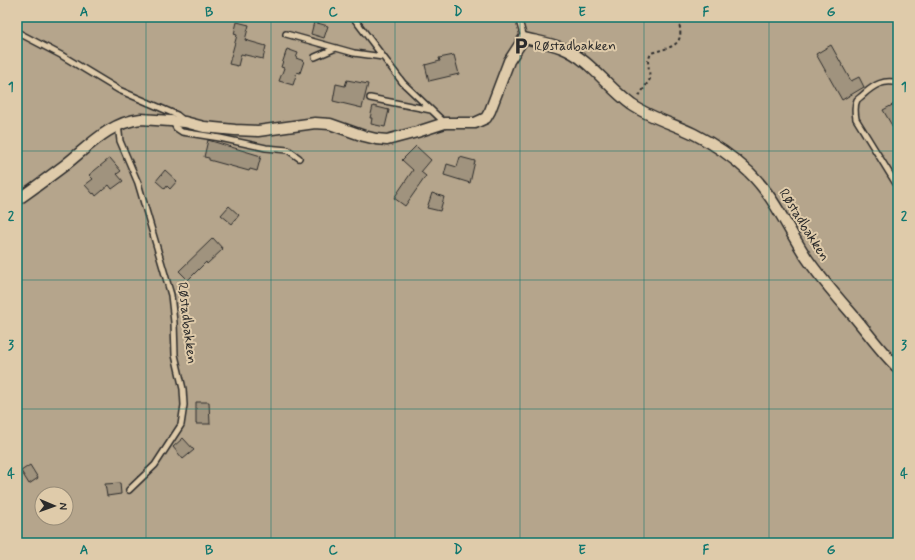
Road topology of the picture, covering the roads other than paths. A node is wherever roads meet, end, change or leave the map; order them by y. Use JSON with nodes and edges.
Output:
{"nodes":[{"id":1,"x":353,"y":17,"type":"edge"},
{"id":2,"x":518,"y":17,"type":"edge"},
{"id":3,"x":17,"y":32,"type":"edge"},
{"id":4,"x":286,"y":34,"type":"dead end"},
{"id":5,"x":524,"y":38,"type":"junction"},
{"id":6,"x":336,"y":48,"type":"junction"},
{"id":7,"x":383,"y":57,"type":"junction"},
{"id":8,"x":315,"y":58,"type":"dead end"},
{"id":9,"x":898,"y":83,"type":"edge"},
{"id":10,"x":370,"y":98,"type":"dead end"},
{"id":11,"x":432,"y":110,"type":"junction"},
{"id":12,"x":173,"y":122,"type":"junction"},
{"id":13,"x":185,"y":122,"type":"junction"},
{"id":14,"x":445,"y":123,"type":"junction"},
{"id":15,"x":118,"y":124,"type":"junction"},
{"id":16,"x":299,"y":158,"type":"dead end"},
{"id":17,"x":898,"y":187,"type":"edge"},
{"id":18,"x":17,"y":200,"type":"edge"},
{"id":19,"x":898,"y":368,"type":"edge"},
{"id":20,"x":129,"y":490,"type":"dead end"}],
"edges":[{"from":1,"to":7,"type":"lane"},
{"from":2,"to":5,"type":"lane"},
{"from":3,"to":13,"type":"lane"},
{"from":4,"to":6,"type":"lane"},
{"from":5,"to":14,"type":"street"},
{"from":5,"to":19,"type":"street","name":"Røstadbakken"},
{"from":6,"to":7,"type":"lane"},
{"from":6,"to":8,"type":"lane"},
{"from":7,"to":11,"type":"lane"},
{"from":9,"to":17,"type":"lane"},
{"from":10,"to":11,"type":"lane"},
{"from":11,"to":14,"type":"lane"},
{"from":12,"to":13,"type":"street"},
{"from":12,"to":15,"type":"street"},
{"from":12,"to":16,"type":"lane"},
{"from":13,"to":14,"type":"street"},
{"from":15,"to":18,"type":"street"},
{"from":15,"to":20,"type":"lane","name":"Røstadbakken"}]}
